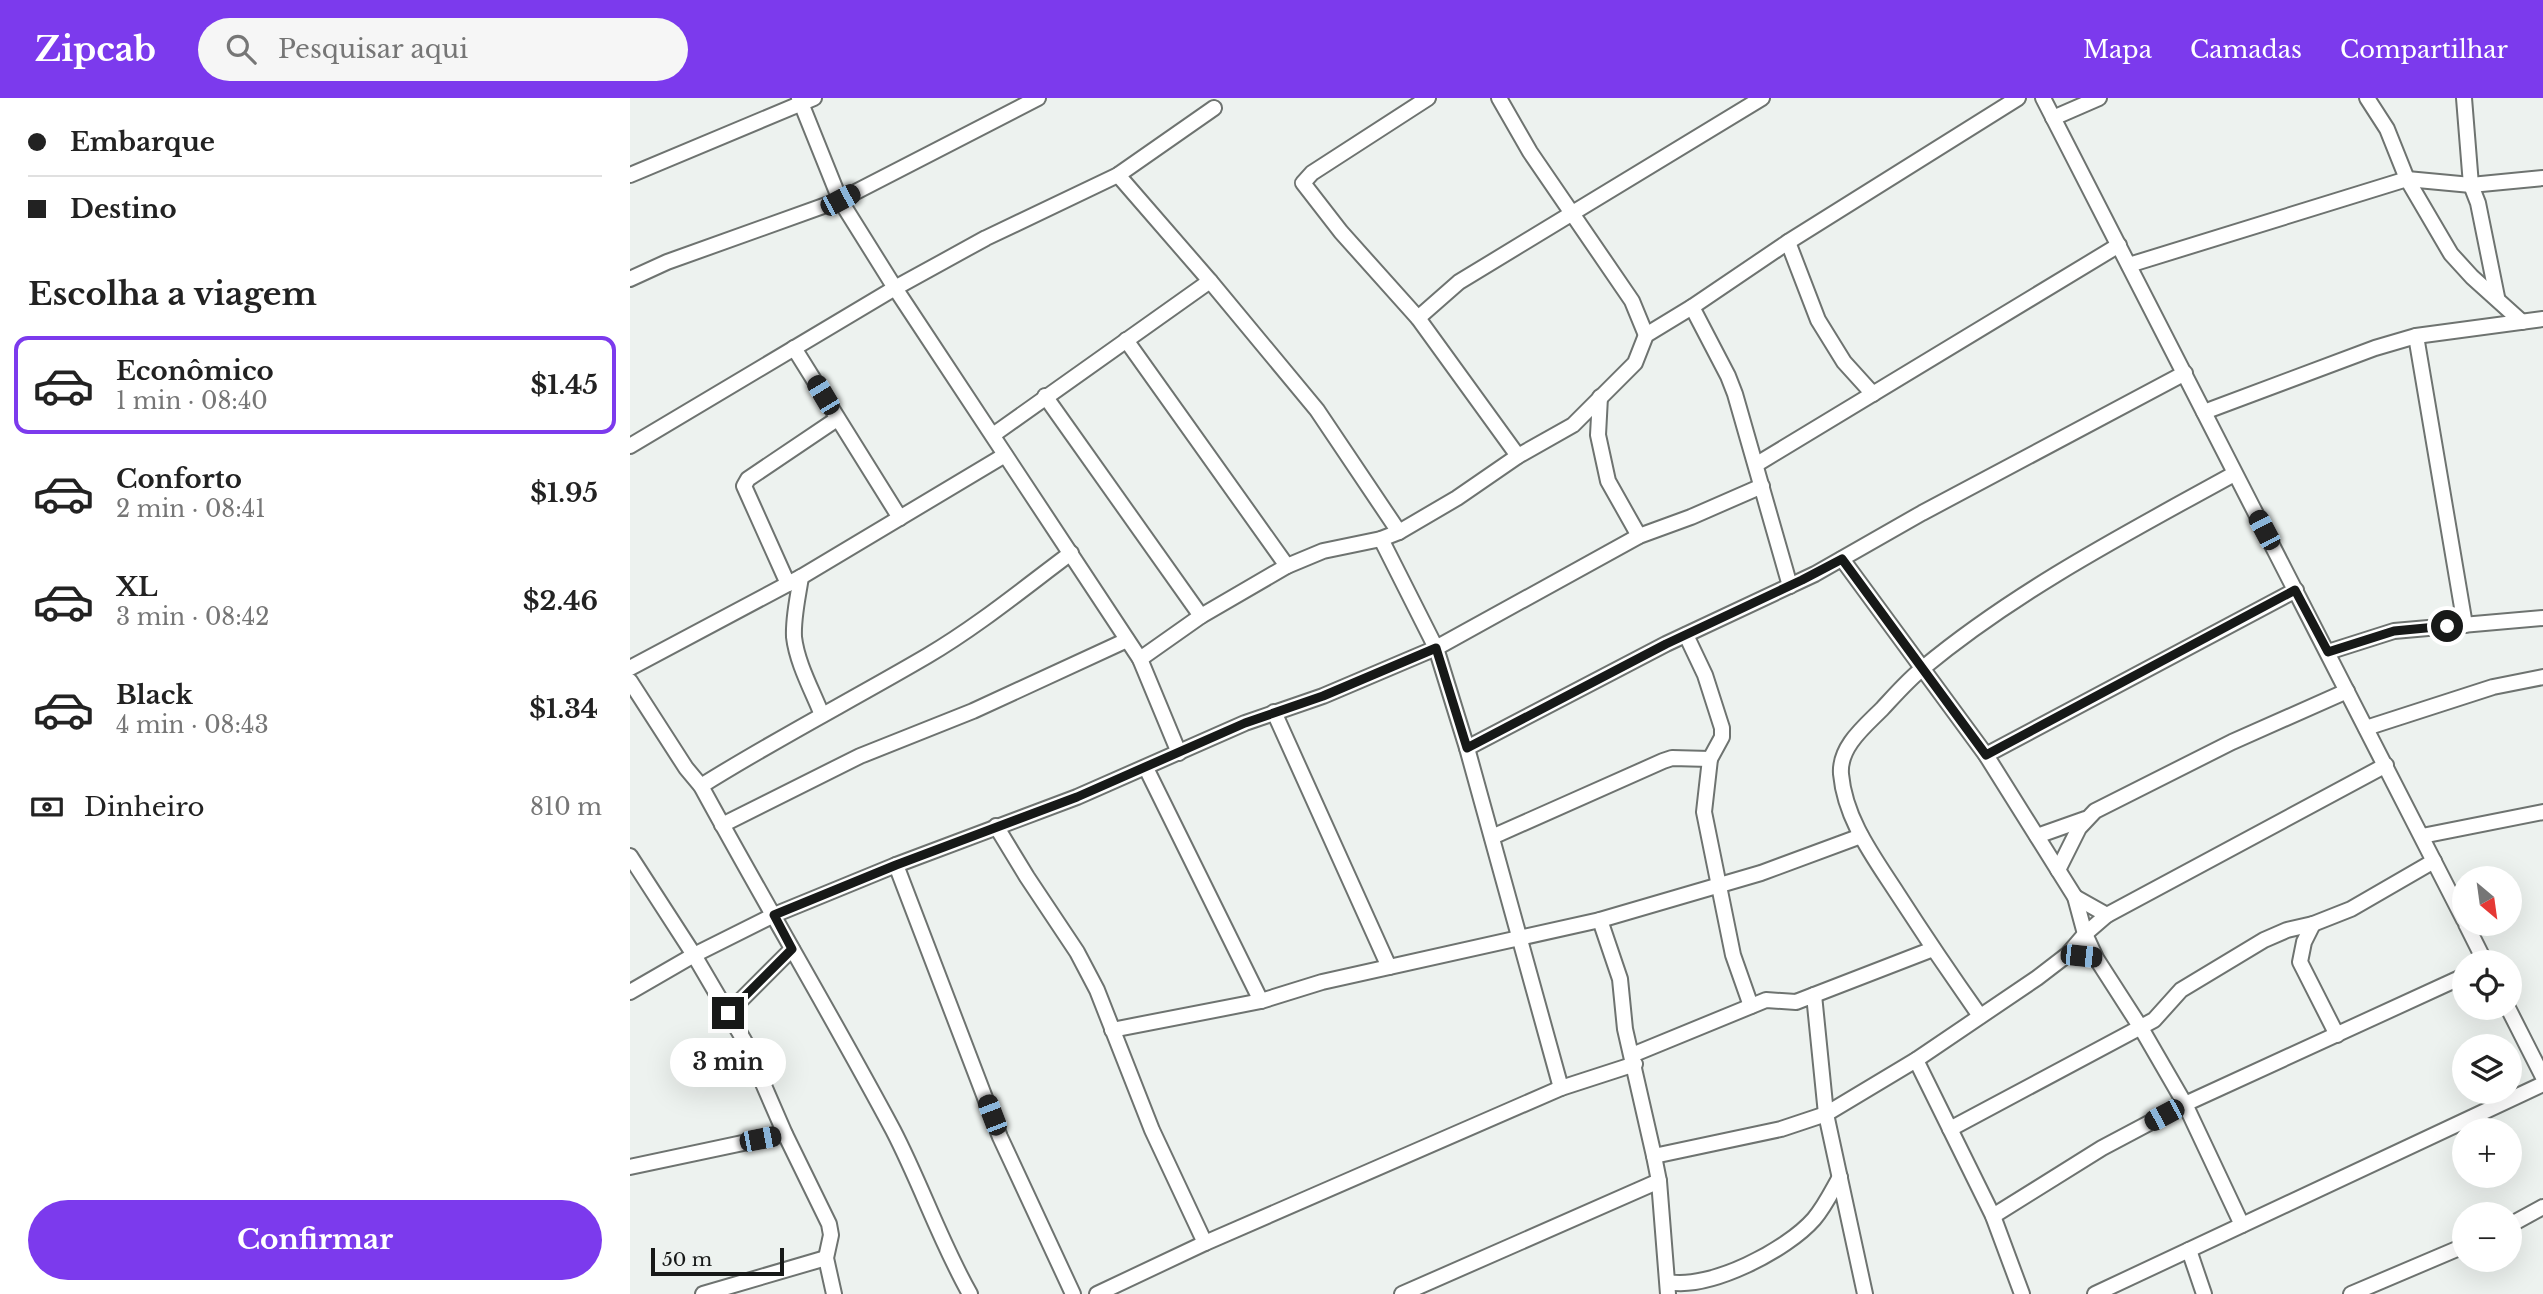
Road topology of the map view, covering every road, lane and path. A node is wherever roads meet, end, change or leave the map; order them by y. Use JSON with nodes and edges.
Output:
{"nodes":[{"id":1,"x":1038,"y":98,"type":"edge"},
{"id":2,"x":1428,"y":98,"type":"edge"},
{"id":3,"x":1499,"y":98,"type":"edge"},
{"id":4,"x":1762,"y":98,"type":"edge"},
{"id":5,"x":2018,"y":98,"type":"edge"},
{"id":6,"x":2043,"y":98,"type":"edge"},
{"id":7,"x":2099,"y":98,"type":"edge"},
{"id":8,"x":2367,"y":98,"type":"edge"},
{"id":9,"x":2464,"y":98,"type":"edge"},
{"id":10,"x":805,"y":100,"type":"edge"},
{"id":11,"x":1214,"y":108,"type":"dead end"},
{"id":12,"x":2053,"y":118,"type":"junction"},
{"id":13,"x":630,"y":175,"type":"edge"},
{"id":14,"x":1118,"y":175,"type":"junction"},
{"id":15,"x":2543,"y":178,"type":"edge"},
{"id":16,"x":2407,"y":179,"type":"junction"},
{"id":17,"x":2471,"y":184,"type":"junction"},
{"id":18,"x":840,"y":200,"type":"junction"},
{"id":19,"x":1572,"y":213,"type":"junction"},
{"id":20,"x":1787,"y":242,"type":"junction"},
{"id":21,"x":2119,"y":244,"type":"junction"},
{"id":22,"x":2129,"y":265,"type":"junction"},
{"id":23,"x":630,"y":279,"type":"edge"},
{"id":24,"x":1210,"y":281,"type":"junction"},
{"id":25,"x":895,"y":288,"type":"junction"},
{"id":26,"x":2497,"y":297,"type":"junction"},
{"id":27,"x":1692,"y":307,"type":"junction"},
{"id":28,"x":1418,"y":318,"type":"junction"},
{"id":29,"x":2543,"y":319,"type":"edge"},
{"id":30,"x":2522,"y":322,"type":"junction"},
{"id":31,"x":1646,"y":335,"type":"junction"},
{"id":32,"x":2416,"y":335,"type":"junction"},
{"id":33,"x":1126,"y":340,"type":"junction"},
{"id":34,"x":794,"y":348,"type":"junction"},
{"id":35,"x":2185,"y":373,"type":"junction"},
{"id":36,"x":1873,"y":394,"type":"junction"},
{"id":37,"x":1045,"y":396,"type":"junction"},
{"id":38,"x":1600,"y":397,"type":"junction"},
{"id":39,"x":2204,"y":412,"type":"junction"},
{"id":40,"x":837,"y":419,"type":"junction"},
{"id":41,"x":993,"y":435,"type":"junction"},
{"id":42,"x":630,"y":446,"type":"edge"},
{"id":43,"x":1005,"y":455,"type":"junction"},
{"id":44,"x":1518,"y":456,"type":"junction"},
{"id":45,"x":1757,"y":464,"type":"junction"},
{"id":46,"x":2234,"y":474,"type":"junction"},
{"id":47,"x":1762,"y":486,"type":"junction"},
{"id":48,"x":900,"y":518,"type":"junction"},
{"id":49,"x":1399,"y":533,"type":"junction"},
{"id":50,"x":1639,"y":536,"type":"junction"},
{"id":51,"x":1381,"y":539,"type":"junction"},
{"id":52,"x":1071,"y":554,"type":"junction"},
{"id":53,"x":1842,"y":559,"type":"junction"},
{"id":54,"x":1287,"y":566,"type":"junction"},
{"id":55,"x":801,"y":577,"type":"junction"},
{"id":56,"x":788,"y":584,"type":"junction"},
{"id":57,"x":1790,"y":586,"type":"junction"},
{"id":58,"x":2295,"y":590,"type":"junction"},
{"id":59,"x":1201,"y":616,"type":"junction"},
{"id":60,"x":2543,"y":618,"type":"edge"},
{"id":61,"x":2465,"y":625,"type":"junction"},
{"id":62,"x":1686,"y":635,"type":"junction"},
{"id":63,"x":1127,"y":640,"type":"junction"},
{"id":64,"x":1436,"y":648,"type":"junction"},
{"id":65,"x":2328,"y":652,"type":"junction"},
{"id":66,"x":1140,"y":659,"type":"junction"},
{"id":67,"x":630,"y":668,"type":"edge"},
{"id":68,"x":1921,"y":669,"type":"junction"},
{"id":69,"x":2543,"y":677,"type":"edge"},
{"id":70,"x":630,"y":681,"type":"edge"},
{"id":71,"x":2347,"y":691,"type":"junction"},
{"id":72,"x":1274,"y":712,"type":"junction"},
{"id":73,"x":822,"y":715,"type":"junction"},
{"id":74,"x":2366,"y":729,"type":"junction"},
{"id":75,"x":1467,"y":748,"type":"junction"},
{"id":76,"x":1179,"y":753,"type":"junction"},
{"id":77,"x":1986,"y":755,"type":"junction"},
{"id":78,"x":1710,"y":759,"type":"junction"},
{"id":79,"x":2386,"y":765,"type":"junction"},
{"id":80,"x":1146,"y":768,"type":"junction"},
{"id":81,"x":701,"y":786,"type":"junction"},
{"id":82,"x":2543,"y":813,"type":"edge"},
{"id":83,"x":2085,"y":819,"type":"junction"},
{"id":84,"x":722,"y":825,"type":"junction"},
{"id":85,"x":996,"y":826,"type":"junction"},
{"id":86,"x":1861,"y":836,"type":"junction"},
{"id":87,"x":2037,"y":836,"type":"junction"},
{"id":88,"x":2422,"y":836,"type":"junction"},
{"id":89,"x":1492,"y":837,"type":"junction"},
{"id":90,"x":630,"y":856,"type":"edge"},
{"id":91,"x":2434,"y":861,"type":"junction"},
{"id":92,"x":896,"y":865,"type":"junction"},
{"id":93,"x":2058,"y":870,"type":"junction"},
{"id":94,"x":635,"y":874,"type":"edge"},
{"id":95,"x":1720,"y":884,"type":"junction"},
{"id":96,"x":2452,"y":896,"type":"edge"},
{"id":97,"x":2075,"y":897,"type":"junction"},
{"id":98,"x":774,"y":915,"type":"junction"},
{"id":99,"x":2107,"y":915,"type":"junction"},
{"id":100,"x":1600,"y":920,"type":"junction"},
{"id":101,"x":2313,"y":924,"type":"junction"},
{"id":102,"x":2085,"y":934,"type":"junction"},
{"id":103,"x":1520,"y":938,"type":"junction"},
{"id":104,"x":792,"y":949,"type":"junction"},
{"id":105,"x":1933,"y":949,"type":"junction"},
{"id":106,"x":694,"y":955,"type":"junction"},
{"id":107,"x":2067,"y":955,"type":"junction"},
{"id":108,"x":2096,"y":958,"type":"junction"},
{"id":109,"x":1389,"y":967,"type":"junction"},
{"id":110,"x":2452,"y":982,"type":"edge"},
{"id":111,"x":630,"y":992,"type":"edge"},
{"id":112,"x":1814,"y":995,"type":"junction"},
{"id":113,"x":1261,"y":1001,"type":"junction"},
{"id":114,"x":1751,"y":1006,"type":"junction"},
{"id":115,"x":728,"y":1013,"type":"junction"},
{"id":116,"x":1980,"y":1016,"type":"junction"},
{"id":117,"x":2514,"y":1020,"type":"edge"},
{"id":118,"x":2141,"y":1028,"type":"junction"},
{"id":119,"x":1112,"y":1030,"type":"junction"},
{"id":120,"x":2337,"y":1035,"type":"junction"},
{"id":121,"x":1633,"y":1059,"type":"junction"},
{"id":122,"x":1916,"y":1060,"type":"junction"},
{"id":123,"x":2543,"y":1077,"type":"edge"},
{"id":124,"x":2543,"y":1084,"type":"edge"},
{"id":125,"x":1561,"y":1088,"type":"junction"},
{"id":126,"x":2185,"y":1104,"type":"junction"},
{"id":127,"x":1826,"y":1114,"type":"junction"},
{"id":128,"x":1950,"y":1129,"type":"junction"},
{"id":129,"x":785,"y":1134,"type":"junction"},
{"id":130,"x":1654,"y":1156,"type":"junction"},
{"id":131,"x":630,"y":1167,"type":"edge"},
{"id":132,"x":1840,"y":1177,"type":"junction"},
{"id":133,"x":1659,"y":1181,"type":"junction"},
{"id":134,"x":2543,"y":1207,"type":"edge"},
{"id":135,"x":1993,"y":1216,"type":"junction"},
{"id":136,"x":2522,"y":1218,"type":"edge"},
{"id":137,"x":2242,"y":1225,"type":"junction"},
{"id":138,"x":1205,"y":1243,"type":"junction"},
{"id":139,"x":2189,"y":1250,"type":"junction"},
{"id":140,"x":2452,"y":1251,"type":"edge"},
{"id":141,"x":826,"y":1258,"type":"junction"},
{"id":142,"x":1668,"y":1288,"type":"edge"},
{"id":143,"x":704,"y":1294,"type":"edge"},
{"id":144,"x":834,"y":1294,"type":"edge"},
{"id":145,"x":970,"y":1294,"type":"edge"},
{"id":146,"x":1073,"y":1294,"type":"edge"},
{"id":147,"x":1097,"y":1294,"type":"edge"},
{"id":148,"x":1402,"y":1294,"type":"edge"},
{"id":149,"x":1865,"y":1294,"type":"edge"},
{"id":150,"x":2022,"y":1294,"type":"edge"},
{"id":151,"x":2095,"y":1294,"type":"edge"},
{"id":152,"x":2204,"y":1294,"type":"edge"},
{"id":153,"x":2351,"y":1294,"type":"edge"}],
"edges":[{"from":1,"to":18,"type":"street"},
{"from":2,"to":28,"type":"street"},
{"from":3,"to":19,"type":"street"},
{"from":4,"to":19,"type":"street"},
{"from":5,"to":20,"type":"street"},
{"from":6,"to":12,"type":"street"},
{"from":7,"to":12,"type":"street"},
{"from":8,"to":16,"type":"street"},
{"from":9,"to":17,"type":"street"},
{"from":10,"to":13,"type":"street"},
{"from":10,"to":18,"type":"street"},
{"from":11,"to":14,"type":"street"},
{"from":12,"to":21,"type":"street"},
{"from":14,"to":24,"type":"street"},
{"from":14,"to":25,"type":"street"},
{"from":15,"to":17,"type":"street"},
{"from":16,"to":17,"type":"street"},
{"from":16,"to":22,"type":"street"},
{"from":16,"to":26,"type":"street"},
{"from":17,"to":26,"type":"street"},
{"from":18,"to":23,"type":"street"},
{"from":18,"to":25,"type":"street"},
{"from":19,"to":28,"type":"street"},
{"from":19,"to":31,"type":"street"},
{"from":20,"to":27,"type":"street"},
{"from":20,"to":36,"type":"street"},
{"from":21,"to":22,"type":"street"},
{"from":21,"to":36,"type":"street"},
{"from":22,"to":35,"type":"street"},
{"from":24,"to":33,"type":"street"},
{"from":24,"to":49,"type":"street"},
{"from":25,"to":34,"type":"street"},
{"from":25,"to":41,"type":"street"},
{"from":26,"to":30,"type":"street"},
{"from":27,"to":31,"type":"street"},
{"from":27,"to":45,"type":"street"},
{"from":28,"to":44,"type":"street"},
{"from":29,"to":30,"type":"street"},
{"from":30,"to":32,"type":"street"},
{"from":31,"to":38,"type":"street"},
{"from":32,"to":39,"type":"street"},
{"from":32,"to":61,"type":"street"},
{"from":33,"to":37,"type":"street"},
{"from":33,"to":54,"type":"street"},
{"from":34,"to":40,"type":"street"},
{"from":34,"to":42,"type":"street"},
{"from":35,"to":39,"type":"street"},
{"from":35,"to":53,"type":"street"},
{"from":36,"to":45,"type":"street"},
{"from":37,"to":41,"type":"street"},
{"from":37,"to":59,"type":"street"},
{"from":38,"to":44,"type":"street"},
{"from":38,"to":50,"type":"street"},
{"from":39,"to":46,"type":"street"},
{"from":40,"to":48,"type":"street"},
{"from":40,"to":56,"type":"street"},
{"from":41,"to":43,"type":"street"},
{"from":43,"to":48,"type":"street"},
{"from":43,"to":52,"type":"street"},
{"from":44,"to":49,"type":"street"},
{"from":45,"to":47,"type":"street"},
{"from":46,"to":58,"type":"street"},
{"from":46,"to":68,"type":"street"},
{"from":47,"to":50,"type":"street"},
{"from":47,"to":57,"type":"street"},
{"from":48,"to":55,"type":"street"},
{"from":49,"to":51,"type":"street"},
{"from":50,"to":64,"type":"street"},
{"from":51,"to":54,"type":"street"},
{"from":51,"to":64,"type":"street"},
{"from":52,"to":63,"type":"street"},
{"from":52,"to":73,"type":"street"},
{"from":53,"to":57,"type":"street"},
{"from":53,"to":68,"type":"street"},
{"from":54,"to":59,"type":"street"},
{"from":55,"to":56,"type":"street"},
{"from":55,"to":73,"type":"street"},
{"from":56,"to":67,"type":"street"},
{"from":57,"to":62,"type":"street"},
{"from":58,"to":65,"type":"street"},
{"from":58,"to":77,"type":"street"},
{"from":59,"to":66,"type":"street"},
{"from":60,"to":61,"type":"street"},
{"from":61,"to":65,"type":"street"},
{"from":62,"to":75,"type":"street"},
{"from":62,"to":78,"type":"street"},
{"from":63,"to":66,"type":"street"},
{"from":63,"to":84,"type":"street"},
{"from":64,"to":72,"type":"street"},
{"from":64,"to":75,"type":"street"},
{"from":65,"to":71,"type":"street"},
{"from":66,"to":76,"type":"street"},
{"from":68,"to":77,"type":"street"},
{"from":68,"to":86,"type":"street"},
{"from":69,"to":74,"type":"street"},
{"from":70,"to":81,"type":"street"},
{"from":71,"to":74,"type":"street"},
{"from":71,"to":83,"type":"street"},
{"from":72,"to":76,"type":"street"},
{"from":72,"to":109,"type":"street"},
{"from":73,"to":81,"type":"street"},
{"from":74,"to":79,"type":"street"},
{"from":75,"to":89,"type":"street"},
{"from":76,"to":80,"type":"street"},
{"from":77,"to":87,"type":"street"},
{"from":78,"to":89,"type":"street"},
{"from":78,"to":95,"type":"street"},
{"from":79,"to":88,"type":"street"},
{"from":79,"to":99,"type":"street"},
{"from":80,"to":85,"type":"street"},
{"from":80,"to":113,"type":"street"},
{"from":81,"to":84,"type":"street"},
{"from":82,"to":88,"type":"street"},
{"from":83,"to":87,"type":"street"},
{"from":83,"to":93,"type":"street"},
{"from":84,"to":98,"type":"street"},
{"from":85,"to":92,"type":"street"},
{"from":85,"to":119,"type":"street"},
{"from":86,"to":95,"type":"street"},
{"from":86,"to":105,"type":"street"},
{"from":87,"to":93,"type":"street"},
{"from":88,"to":91,"type":"street"},
{"from":89,"to":103,"type":"street"},
{"from":90,"to":94,"type":"street"},
{"from":91,"to":96,"type":"street"},
{"from":91,"to":101,"type":"street"},
{"from":92,"to":98,"type":"street"},
{"from":92,"to":146,"type":"street"},
{"from":93,"to":97,"type":"street"},
{"from":94,"to":106,"type":"street"},
{"from":95,"to":100,"type":"street"},
{"from":95,"to":114,"type":"street"},
{"from":97,"to":99,"type":"street"},
{"from":97,"to":102,"type":"street"},
{"from":98,"to":104,"type":"street"},
{"from":98,"to":106,"type":"street"},
{"from":99,"to":102,"type":"street"},
{"from":100,"to":103,"type":"street"},
{"from":100,"to":121,"type":"street"},
{"from":101,"to":118,"type":"street"},
{"from":101,"to":120,"type":"street"},
{"from":102,"to":107,"type":"street"},
{"from":102,"to":108,"type":"street"},
{"from":103,"to":109,"type":"street"},
{"from":103,"to":125,"type":"street"},
{"from":104,"to":115,"type":"street"},
{"from":104,"to":145,"type":"street"},
{"from":105,"to":112,"type":"street"},
{"from":105,"to":116,"type":"street"},
{"from":106,"to":111,"type":"street"},
{"from":106,"to":115,"type":"street"},
{"from":107,"to":108,"type":"street"},
{"from":107,"to":116,"type":"street"},
{"from":108,"to":118,"type":"street"},
{"from":109,"to":113,"type":"street"},
{"from":110,"to":120,"type":"street"},
{"from":112,"to":114,"type":"street"},
{"from":112,"to":127,"type":"street"},
{"from":113,"to":119,"type":"street"},
{"from":114,"to":121,"type":"street"},
{"from":115,"to":129,"type":"street"},
{"from":116,"to":122,"type":"street"},
{"from":117,"to":123,"type":"street"},
{"from":118,"to":126,"type":"street"},
{"from":118,"to":128,"type":"street"},
{"from":119,"to":138,"type":"street"},
{"from":120,"to":126,"type":"street"},
{"from":121,"to":125,"type":"street"},
{"from":121,"to":130,"type":"street"},
{"from":122,"to":127,"type":"street"},
{"from":122,"to":128,"type":"street"},
{"from":124,"to":137,"type":"street"},
{"from":125,"to":138,"type":"street"},
{"from":126,"to":135,"type":"street"},
{"from":126,"to":137,"type":"street"},
{"from":127,"to":130,"type":"street"},
{"from":127,"to":132,"type":"street"},
{"from":128,"to":135,"type":"street"},
{"from":129,"to":131,"type":"street"},
{"from":129,"to":141,"type":"street"},
{"from":130,"to":133,"type":"street"},
{"from":132,"to":142,"type":"street"},
{"from":132,"to":149,"type":"street"},
{"from":133,"to":142,"type":"street"},
{"from":133,"to":148,"type":"street"},
{"from":134,"to":136,"type":"street"},
{"from":135,"to":150,"type":"street"},
{"from":137,"to":139,"type":"street"},
{"from":138,"to":147,"type":"street"},
{"from":139,"to":151,"type":"street"},
{"from":139,"to":152,"type":"street"},
{"from":140,"to":153,"type":"street"},
{"from":141,"to":143,"type":"street"},
{"from":141,"to":144,"type":"street"}]}
